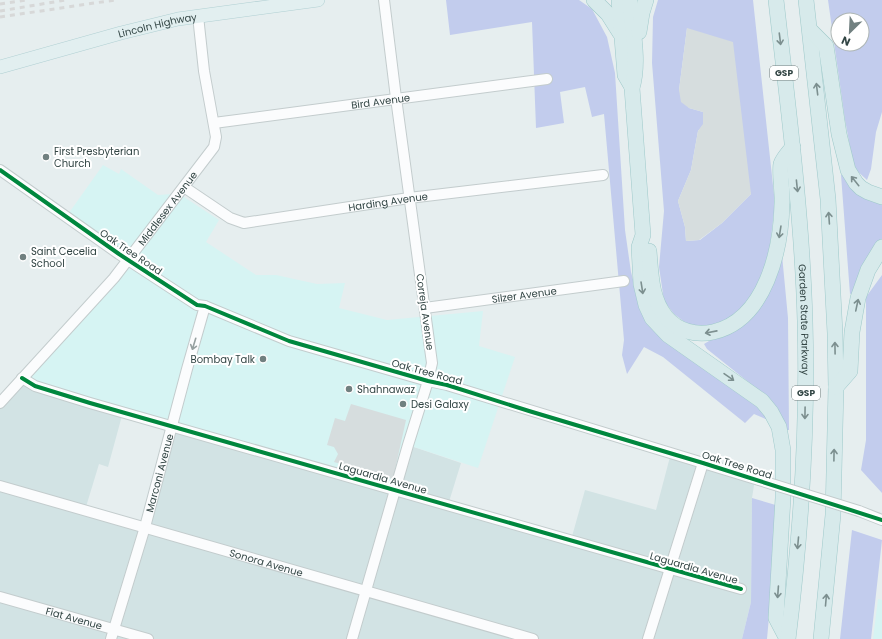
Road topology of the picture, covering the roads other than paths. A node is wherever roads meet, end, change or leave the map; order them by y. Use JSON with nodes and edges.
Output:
{"nodes":[{"id":1,"x":318,"y":0,"type":"edge"},
{"id":2,"x":384,"y":0,"type":"edge"},
{"id":3,"x":594,"y":0,"type":"edge"},
{"id":4,"x":619,"y":0,"type":"edge"},
{"id":5,"x":630,"y":0,"type":"edge"},
{"id":6,"x":646,"y":0,"type":"edge"},
{"id":7,"x":776,"y":0,"type":"edge"},
{"id":8,"x":806,"y":0,"type":"edge"},
{"id":9,"x":198,"y":16,"type":"junction"},
{"id":10,"x":810,"y":30,"type":"junction"},
{"id":11,"x":622,"y":37,"type":"junction"},
{"id":12,"x":635,"y":55,"type":"junction"},
{"id":13,"x":0,"y":67,"type":"edge"},
{"id":14,"x":547,"y":79,"type":"dead end"},
{"id":15,"x":632,"y":88,"type":"junction"},
{"id":16,"x":396,"y":98,"type":"junction"},
{"id":17,"x":214,"y":123,"type":"junction"},
{"id":18,"x":793,"y":147,"type":"junction"},
{"id":19,"x":0,"y":170,"type":"edge"},
{"id":20,"x":603,"y":175,"type":"dead end"},
{"id":21,"x":184,"y":187,"type":"junction"},
{"id":22,"x":882,"y":197,"type":"edge"},
{"id":23,"x":409,"y":198,"type":"junction"},
{"id":24,"x":643,"y":235,"type":"junction"},
{"id":25,"x":882,"y":247,"type":"edge"},
{"id":26,"x":127,"y":260,"type":"junction"},
{"id":27,"x":624,"y":282,"type":"dead end"},
{"id":28,"x":206,"y":306,"type":"junction"},
{"id":29,"x":425,"y":308,"type":"junction"},
{"id":30,"x":22,"y":378,"type":"junction"},
{"id":31,"x":428,"y":381,"type":"junction"},
{"id":32,"x":836,"y":387,"type":"junction"},
{"id":33,"x":0,"y":403,"type":"edge"},
{"id":34,"x":172,"y":427,"type":"junction"},
{"id":35,"x":703,"y":463,"type":"junction"},
{"id":36,"x":0,"y":486,"type":"edge"},
{"id":37,"x":396,"y":490,"type":"junction"},
{"id":38,"x":882,"y":520,"type":"edge"},
{"id":39,"x":145,"y":528,"type":"junction"},
{"id":40,"x":669,"y":569,"type":"junction"},
{"id":41,"x":741,"y":589,"type":"dead end"},
{"id":42,"x":366,"y":591,"type":"junction"},
{"id":43,"x":0,"y":597,"type":"edge"},
{"id":44,"x":112,"y":634,"type":"edge"},
{"id":45,"x":148,"y":639,"type":"edge"},
{"id":46,"x":352,"y":639,"type":"edge"},
{"id":47,"x":533,"y":639,"type":"edge"},
{"id":48,"x":648,"y":639,"type":"edge"},
{"id":49,"x":788,"y":639,"type":"edge"},
{"id":50,"x":821,"y":639,"type":"edge"}],
"edges":[{"from":1,"to":9,"type":"main road","name":"Lincoln Highway"},
{"from":2,"to":16,"type":"street","name":"Correja Avenue"},
{"from":3,"to":11,"type":"highway"},
{"from":4,"to":11,"type":"highway"},
{"from":5,"to":12,"type":"highway"},
{"from":6,"to":12,"type":"highway"},
{"from":7,"to":18,"type":"highway","name":"Garden State Parkway","number":"GSP","one_way":true},
{"from":8,"to":10,"type":"highway"},
{"from":9,"to":13,"type":"main road","name":"Lincoln Highway"},
{"from":9,"to":17,"type":"street","name":"Middlesex Avenue"},
{"from":22,"to":10,"type":"highway","one_way":true},
{"from":32,"to":10,"type":"highway","one_way":true},
{"from":11,"to":15,"type":"highway"},
{"from":12,"to":15,"type":"highway"},
{"from":14,"to":16,"type":"street","name":"Bird Avenue"},
{"from":15,"to":24,"type":"highway"},
{"from":16,"to":17,"type":"street","name":"Bird Avenue"},
{"from":16,"to":23,"type":"street","name":"Correja Avenue"},
{"from":17,"to":21,"type":"street","name":"Middlesex Avenue"},
{"from":18,"to":24,"type":"highway","one_way":true},
{"from":18,"to":49,"type":"highway","name":"Garden State Parkway","number":"GSP","one_way":true},
{"from":19,"to":26,"type":"street","name":"Oak Tree Road"},
{"from":20,"to":23,"type":"street","name":"Harding Avenue"},
{"from":21,"to":23,"type":"street","name":"Harding Avenue"},
{"from":21,"to":26,"type":"street","name":"Middlesex Avenue"},
{"from":23,"to":29,"type":"street","name":"Correja Avenue"},
{"from":24,"to":49,"type":"highway","one_way":true},
{"from":32,"to":25,"type":"highway","one_way":true},
{"from":26,"to":28,"type":"street","name":"Oak Tree Road"},
{"from":26,"to":30,"type":"street","name":"Middlesex Avenue"},
{"from":27,"to":29,"type":"street","name":"Silzer Avenue"},
{"from":28,"to":31,"type":"street","name":"Oak Tree Road"},
{"from":28,"to":34,"type":"street","name":"Marconi Avenue","one_way":true},
{"from":29,"to":31,"type":"street","name":"Correja Avenue"},
{"from":30,"to":33,"type":"street","name":"Middlesex Avenue"},
{"from":30,"to":34,"type":"street","name":"Laguardia Avenue"},
{"from":31,"to":35,"type":"street","name":"Oak Tree Road"},
{"from":31,"to":37,"type":"street","name":"Correja Avenue"},
{"from":50,"to":32,"type":"highway","one_way":true},
{"from":34,"to":37,"type":"street","name":"Laguardia Avenue"},
{"from":34,"to":39,"type":"street","name":"Marconi Avenue"},
{"from":35,"to":38,"type":"street","name":"Oak Tree Road","bridge":true},
{"from":35,"to":40,"type":"street"},
{"from":36,"to":39,"type":"street","name":"Sonora Avenue"},
{"from":37,"to":40,"type":"street","name":"Laguardia Avenue"},
{"from":37,"to":42,"type":"street","name":"Correja Avenue"},
{"from":39,"to":42,"type":"street","name":"Sonora Avenue"},
{"from":39,"to":44,"type":"street","name":"Marconi Avenue"},
{"from":40,"to":41,"type":"street","name":"Laguardia Avenue"},
{"from":40,"to":48,"type":"street"},
{"from":42,"to":46,"type":"street","name":"Correja Avenue"},
{"from":42,"to":47,"type":"street","name":"Sonora Avenue"},
{"from":43,"to":44,"type":"street","name":"Fiat Avenue"},
{"from":44,"to":45,"type":"street","name":"Fiat Avenue"}]}
